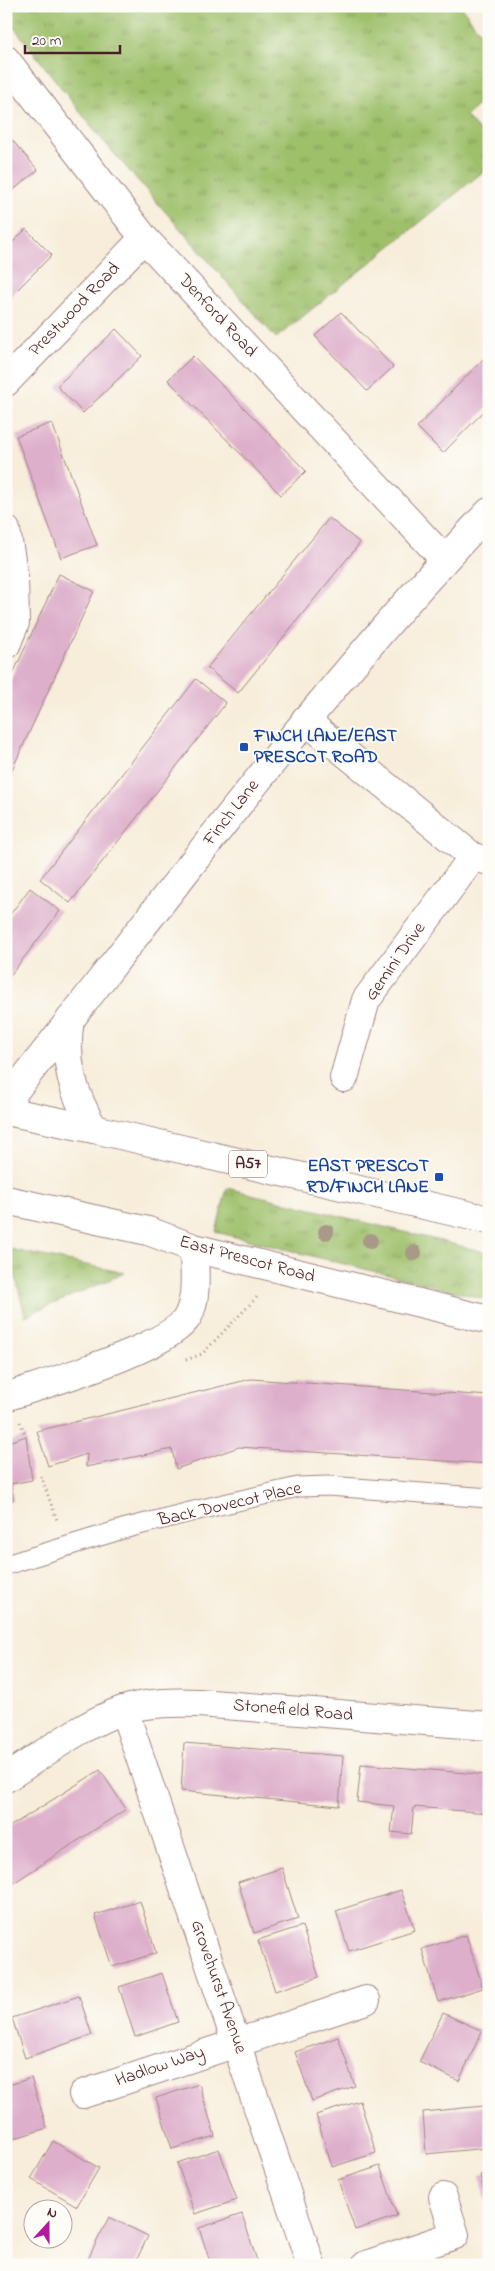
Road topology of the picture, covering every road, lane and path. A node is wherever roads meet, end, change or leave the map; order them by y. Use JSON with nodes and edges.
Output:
{"nodes":[{"id":1,"x":6,"y":60,"type":"edge"},
{"id":2,"x":144,"y":238,"type":"junction"},
{"id":3,"x":6,"y":382,"type":"edge"},
{"id":4,"x":489,"y":512,"type":"edge"},
{"id":5,"x":6,"y":530,"type":"edge"},
{"id":6,"x":444,"y":559,"type":"junction"},
{"id":7,"x":6,"y":645,"type":"edge"},
{"id":8,"x":305,"y":720,"type":"junction"},
{"id":9,"x":481,"y":859,"type":"edge"},
{"id":10,"x":70,"y":1020,"type":"junction"},
{"id":11,"x":344,"y":1078,"type":"dead end"},
{"id":12,"x":6,"y":1102,"type":"edge"},
{"id":13,"x":6,"y":1111,"type":"edge"},
{"id":14,"x":94,"y":1129,"type":"junction"},
{"id":15,"x":6,"y":1200,"type":"edge"},
{"id":16,"x":489,"y":1220,"type":"edge"},
{"id":17,"x":194,"y":1248,"type":"junction"},
{"id":18,"x":489,"y":1320,"type":"edge"},
{"id":19,"x":6,"y":1397,"type":"edge"},
{"id":20,"x":41,"y":1476,"type":"dead end"},
{"id":21,"x":489,"y":1498,"type":"edge"},
{"id":22,"x":67,"y":1546,"type":"junction"},
{"id":23,"x":6,"y":1566,"type":"edge"},
{"id":24,"x":112,"y":1715,"type":"junction"},
{"id":25,"x":489,"y":1726,"type":"edge"},
{"id":26,"x":6,"y":1778,"type":"edge"},
{"id":27,"x":366,"y":2000,"type":"dead end"},
{"id":28,"x":236,"y":2041,"type":"junction"},
{"id":29,"x":83,"y":2094,"type":"dead end"},
{"id":30,"x":443,"y":2197,"type":"dead end"},
{"id":31,"x":311,"y":2265,"type":"edge"},
{"id":32,"x":366,"y":2265,"type":"edge"}],
"edges":[{"from":1,"to":2,"type":"main road","name":"Denford Road"},
{"from":2,"to":3,"type":"main road","name":"Prestwood Road"},
{"from":2,"to":6,"type":"main road","name":"Denford Road"},
{"from":4,"to":6,"type":"main road","name":"Finch Lane"},
{"from":5,"to":7,"type":"main road"},
{"from":6,"to":8,"type":"main road","name":"Finch Lane"},
{"from":8,"to":9,"type":"main road","name":"Gemini Drive"},
{"from":8,"to":10,"type":"main road","name":"Finch Lane"},
{"from":9,"to":11,"type":"main road","name":"Gemini Drive"},
{"from":10,"to":12,"type":"main road","name":"Finch Lane"},
{"from":10,"to":14,"type":"main road"},
{"from":13,"to":14,"type":"main road","number":"A57"},
{"from":14,"to":16,"type":"main road","number":"A57"},
{"from":15,"to":17,"type":"main road","name":"East Prescot Road"},
{"from":17,"to":18,"type":"main road","name":"East Prescot Road"},
{"from":17,"to":19,"type":"main road"},
{"from":20,"to":22,"type":"path"},
{"from":21,"to":22,"type":"lane","name":"Back Dovecot Place"},
{"from":22,"to":23,"type":"lane","name":"Back Dovecot Place"},
{"from":24,"to":25,"type":"main road","name":"Stonefield Road"},
{"from":24,"to":26,"type":"main road"},
{"from":24,"to":28,"type":"main road","name":"Grovehurst Avenue"},
{"from":27,"to":28,"type":"main road","name":"Hadlow Way"},
{"from":28,"to":29,"type":"main road","name":"Hadlow Way"},
{"from":28,"to":31,"type":"main road","name":"Grovehurst Avenue"},
{"from":30,"to":32,"type":"main road"}]}
